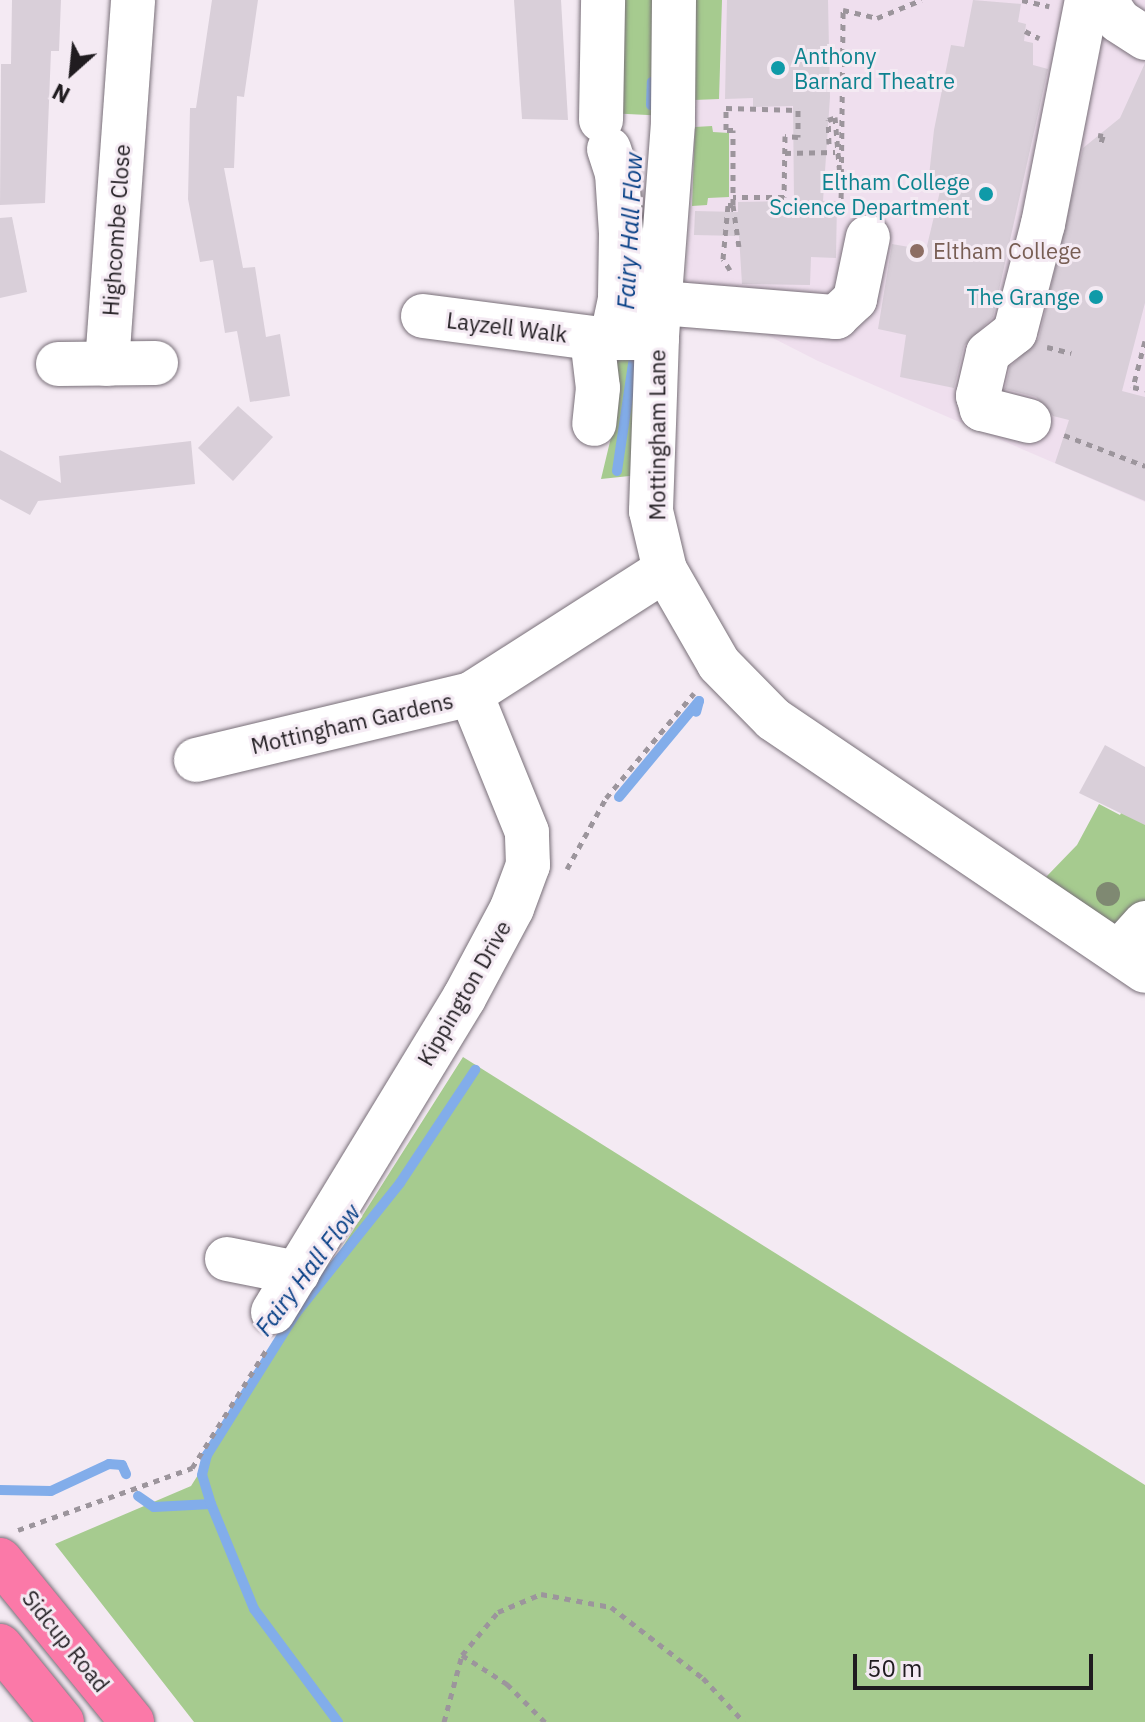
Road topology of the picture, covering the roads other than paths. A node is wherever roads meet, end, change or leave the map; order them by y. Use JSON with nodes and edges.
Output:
{"nodes":[{"id":1,"x":133,"y":0,"type":"edge"},
{"id":2,"x":603,"y":0,"type":"edge"},
{"id":3,"x":674,"y":0,"type":"edge"},
{"id":4,"x":1087,"y":0,"type":"edge"},
{"id":5,"x":1105,"y":0,"type":"edge"},
{"id":6,"x":1145,"y":38,"type":"edge"},
{"id":7,"x":868,"y":237,"type":"dead end"},
{"id":8,"x":423,"y":316,"type":"dead end"},
{"id":9,"x":659,"y":321,"type":"junction"},
{"id":10,"x":602,"y":338,"type":"junction"},
{"id":11,"x":156,"y":363,"type":"dead end"},
{"id":12,"x":58,"y":364,"type":"dead end"},
{"id":13,"x":107,"y":364,"type":"junction"},
{"id":14,"x":596,"y":406,"type":"dead end"},
{"id":15,"x":1029,"y":421,"type":"road end"},
{"id":16,"x":665,"y":570,"type":"junction"},
{"id":17,"x":471,"y":694,"type":"junction"},
{"id":18,"x":196,"y":760,"type":"dead end"},
{"id":19,"x":1136,"y":949,"type":"edge"},
{"id":20,"x":227,"y":1259,"type":"dead end"},
{"id":21,"x":298,"y":1273,"type":"junction"},
{"id":22,"x":273,"y":1312,"type":"dead end"},
{"id":23,"x":6,"y":1546,"type":"edge"},
{"id":24,"x":0,"y":1646,"type":"edge"},
{"id":25,"x":62,"y":1722,"type":"edge"},
{"id":26,"x":132,"y":1722,"type":"edge"}],
"edges":[{"from":1,"to":13,"type":"street","name":"Highcombe Close"},
{"from":2,"to":10,"type":"street","name":"Layzell Walk"},
{"from":3,"to":9,"type":"street","name":"Mottingham Lane"},
{"from":4,"to":15,"type":"street"},
{"from":5,"to":6,"type":"street"},
{"from":7,"to":9,"type":"street","name":"Layzell Walk"},
{"from":8,"to":10,"type":"street","name":"Layzell Walk"},
{"from":9,"to":10,"type":"street","name":"Layzell Walk"},
{"from":9,"to":16,"type":"street","name":"Mottingham Lane"},
{"from":10,"to":14,"type":"street","name":"Layzell Walk"},
{"from":11,"to":13,"type":"street"},
{"from":12,"to":13,"type":"street"},
{"from":16,"to":17,"type":"street","name":"Mottingham Gardens"},
{"from":16,"to":19,"type":"street","name":"Mottingham Lane"},
{"from":17,"to":18,"type":"street","name":"Mottingham Gardens"},
{"from":17,"to":21,"type":"street","name":"Kippington Drive"},
{"from":20,"to":21,"type":"street"},
{"from":21,"to":22,"type":"street","name":"Kippington Drive"},
{"from":23,"to":26,"type":"highway","name":"Sidcup Road"},
{"from":24,"to":25,"type":"highway"}]}
